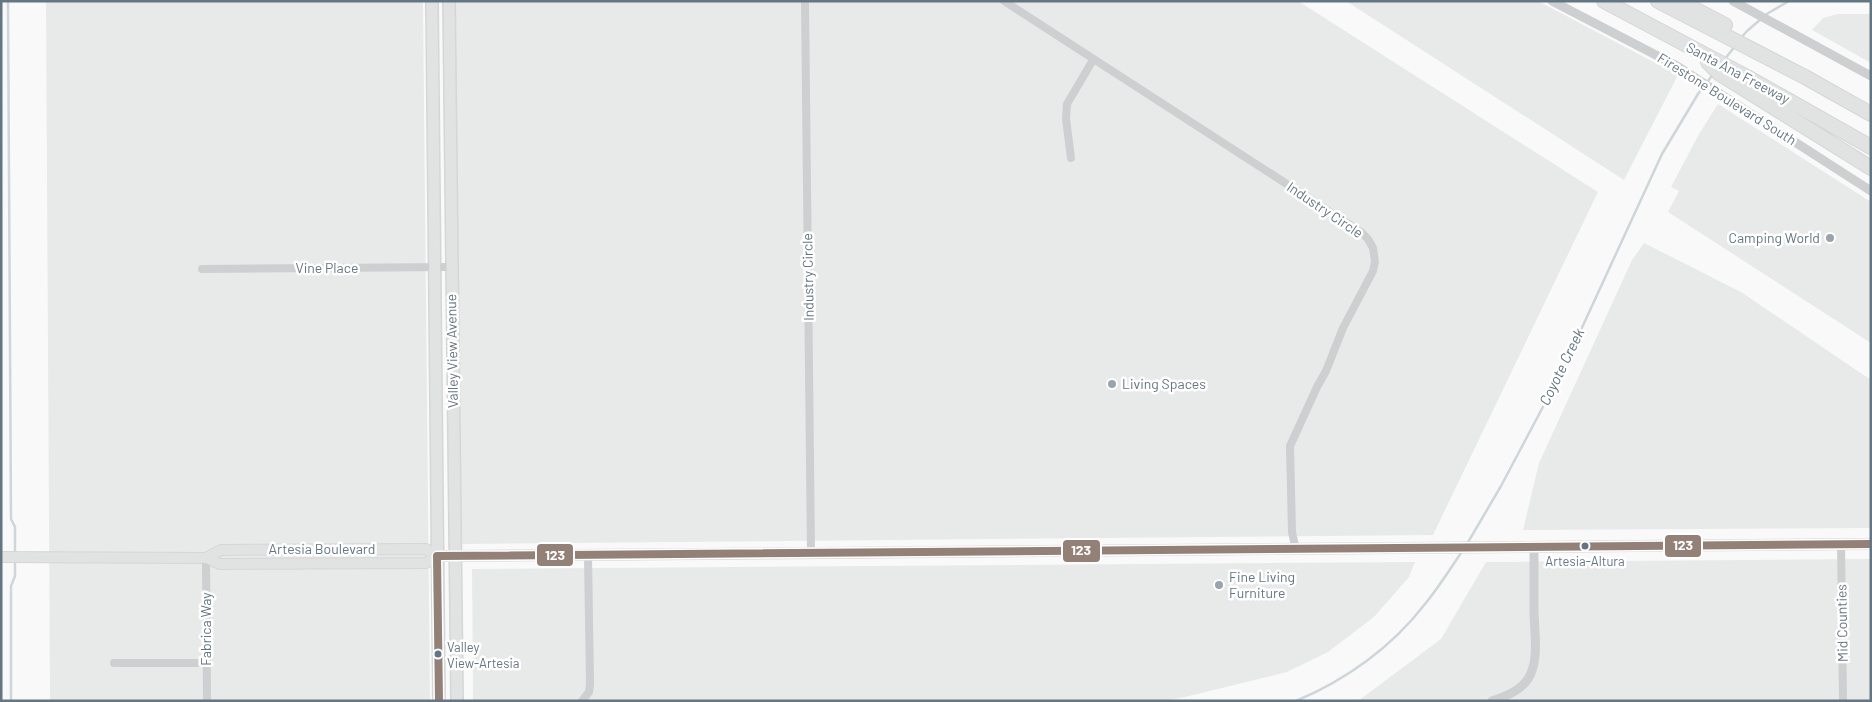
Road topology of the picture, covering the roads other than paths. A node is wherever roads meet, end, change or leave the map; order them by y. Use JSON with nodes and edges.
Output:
{"nodes":[{"id":1,"x":432,"y":1,"type":"edge"},
{"id":2,"x":449,"y":1,"type":"edge"},
{"id":3,"x":805,"y":1,"type":"edge"},
{"id":4,"x":1004,"y":1,"type":"edge"},
{"id":5,"x":1552,"y":1,"type":"edge"},
{"id":6,"x":1604,"y":1,"type":"edge"},
{"id":7,"x":1658,"y":1,"type":"edge"},
{"id":8,"x":1679,"y":1,"type":"edge"},
{"id":9,"x":1733,"y":1,"type":"edge"},
{"id":10,"x":1704,"y":19,"type":"junction"},
{"id":11,"x":1763,"y":50,"type":"junction"},
{"id":12,"x":1093,"y":60,"type":"junction"},
{"id":13,"x":1871,"y":76,"type":"edge"},
{"id":14,"x":1742,"y":80,"type":"junction"},
{"id":15,"x":1871,"y":104,"type":"edge"},
{"id":16,"x":1871,"y":114,"type":"edge"},
{"id":17,"x":1871,"y":147,"type":"edge"},
{"id":18,"x":1071,"y":158,"type":"dead end"},
{"id":19,"x":1871,"y":168,"type":"edge"},
{"id":20,"x":1871,"y":191,"type":"edge"},
{"id":21,"x":435,"y":267,"type":"junction"},
{"id":22,"x":452,"y":267,"type":"junction"},
{"id":23,"x":202,"y":269,"type":"dead end"},
{"id":24,"x":436,"y":404,"type":"junction"},
{"id":25,"x":453,"y":404,"type":"junction"},
{"id":26,"x":1841,"y":544,"type":"junction"},
{"id":27,"x":1871,"y":544,"type":"edge"},
{"id":28,"x":1534,"y":548,"type":"junction"},
{"id":29,"x":1296,"y":550,"type":"junction"},
{"id":30,"x":811,"y":553,"type":"junction"},
{"id":31,"x":588,"y":555,"type":"junction"},
{"id":32,"x":438,"y":556,"type":"junction"},
{"id":33,"x":455,"y":556,"type":"junction"},
{"id":34,"x":1,"y":557,"type":"edge"},
{"id":35,"x":206,"y":558,"type":"junction"},
{"id":36,"x":114,"y":663,"type":"dead end"},
{"id":37,"x":206,"y":663,"type":"junction"},
{"id":38,"x":207,"y":701,"type":"edge"},
{"id":39,"x":439,"y":701,"type":"edge"},
{"id":40,"x":457,"y":701,"type":"edge"},
{"id":41,"x":582,"y":701,"type":"edge"},
{"id":42,"x":1492,"y":701,"type":"edge"},
{"id":43,"x":1843,"y":701,"type":"edge"}],
"edges":[{"from":1,"to":21,"type":"main road","name":"Valley View Avenue"},
{"from":2,"to":22,"type":"main road","name":"Valley View Avenue"},
{"from":3,"to":30,"type":"street","name":"Industry Circle"},
{"from":4,"to":12,"type":"street","name":"Industry Circle"},
{"from":5,"to":20,"type":"street","name":"Firestone Boulevard South"},
{"from":6,"to":14,"type":"highway","name":"Santa Ana Freeway"},
{"from":7,"to":10,"type":"highway"},
{"from":8,"to":10,"type":"highway"},
{"from":9,"to":13,"type":"street"},
{"from":10,"to":11,"type":"highway"},
{"from":11,"to":15,"type":"highway"},
{"from":11,"to":16,"type":"highway"},
{"from":12,"to":18,"type":"street"},
{"from":12,"to":29,"type":"street","name":"Industry Circle"},
{"from":14,"to":17,"type":"highway","name":"Santa Ana Freeway"},
{"from":14,"to":19,"type":"highway"},
{"from":21,"to":22,"type":"street","name":"Vine Place"},
{"from":21,"to":23,"type":"street","name":"Vine Place"},
{"from":21,"to":24,"type":"main road","name":"Valley View Avenue"},
{"from":22,"to":25,"type":"main road","name":"Valley View Avenue"},
{"from":24,"to":25,"type":"main road"},
{"from":24,"to":32,"type":"main road","name":"Valley View Avenue"},
{"from":25,"to":33,"type":"main road","name":"Valley View Avenue"},
{"from":26,"to":27,"type":"main road","name":"Artesia Boulevard"},
{"from":26,"to":28,"type":"main road","name":"Artesia Boulevard"},
{"from":26,"to":43,"type":"street","name":"Mid Counties"},
{"from":28,"to":29,"type":"main road","name":"Artesia Boulevard"},
{"from":28,"to":42,"type":"street"},
{"from":29,"to":30,"type":"main road","name":"Artesia Boulevard"},
{"from":30,"to":31,"type":"main road","name":"Artesia Boulevard"},
{"from":31,"to":33,"type":"main road","name":"Artesia Boulevard"},
{"from":31,"to":41,"type":"street"},
{"from":32,"to":33,"type":"main road","name":"Artesia Boulevard"},
{"from":32,"to":35,"type":"main road","name":"Artesia Boulevard"},
{"from":32,"to":39,"type":"main road","name":"Valley View Avenue"},
{"from":33,"to":40,"type":"main road","name":"Valley View Avenue"},
{"from":34,"to":35,"type":"main road","name":"Artesia Boulevard"},
{"from":35,"to":37,"type":"street","name":"Fabrica Way"},
{"from":36,"to":37,"type":"street"},
{"from":37,"to":38,"type":"street","name":"Fabrica Way"}]}
